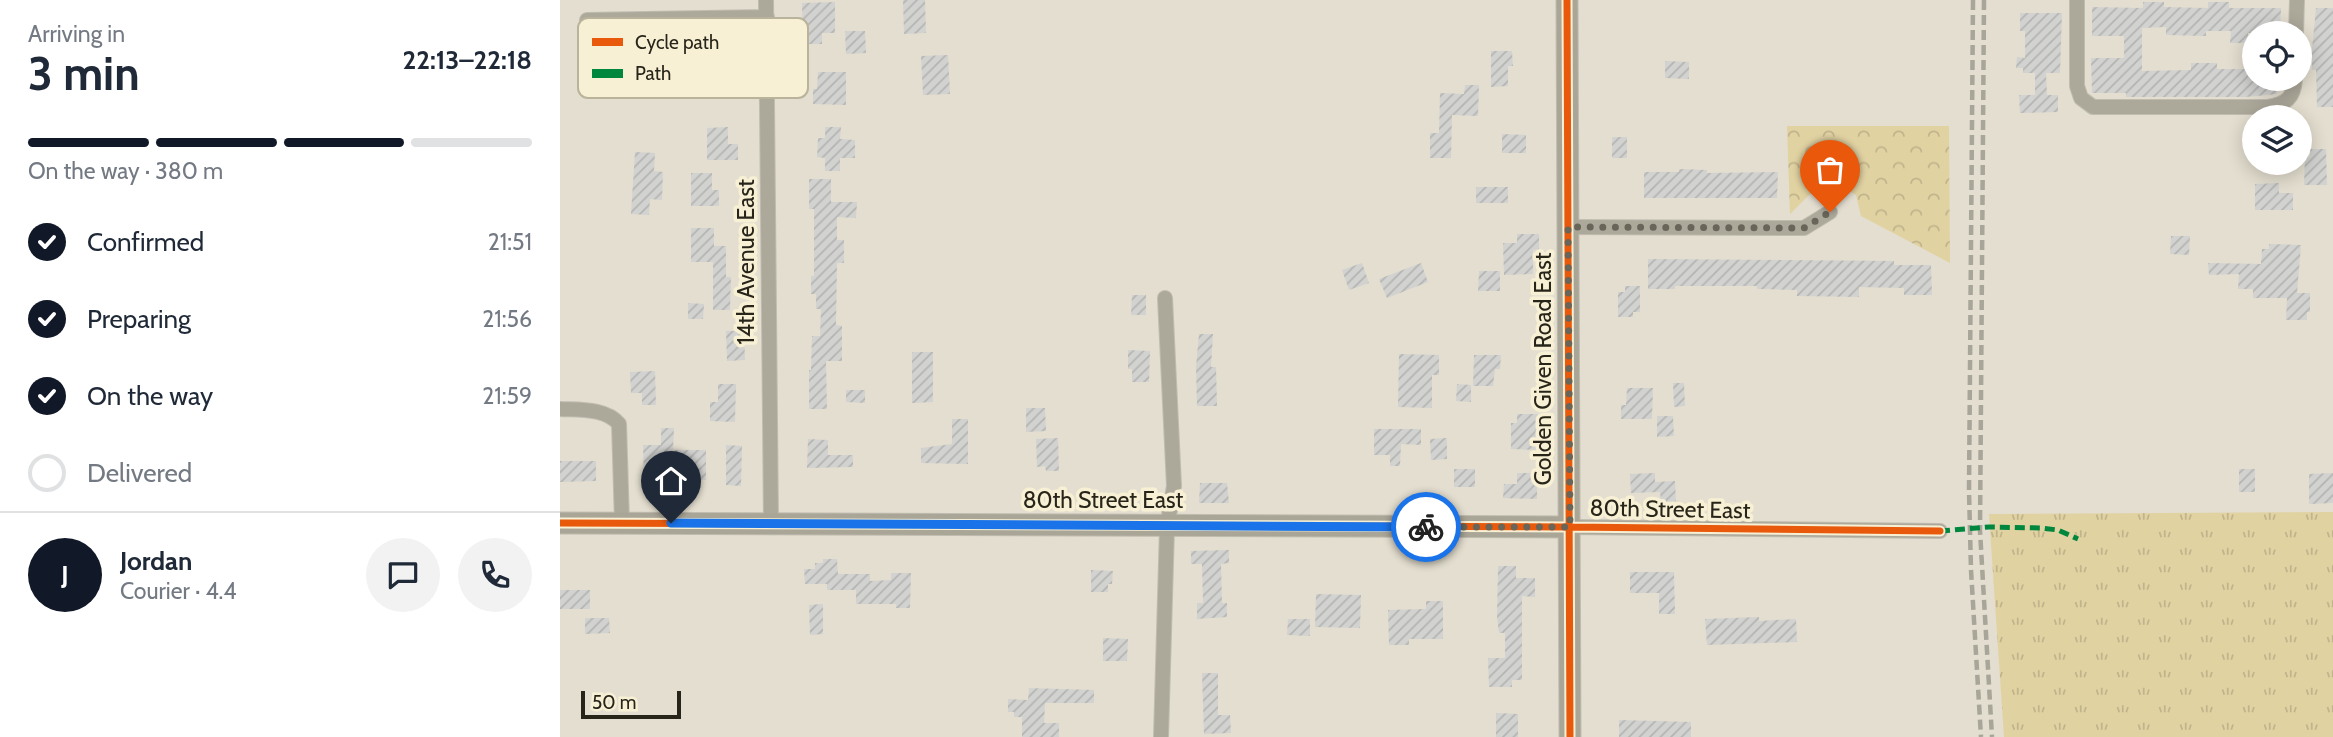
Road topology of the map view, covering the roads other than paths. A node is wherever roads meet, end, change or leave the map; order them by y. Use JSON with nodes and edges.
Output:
{"nodes":[{"id":1,"x":766,"y":0,"type":"edge"},
{"id":2,"x":1567,"y":0,"type":"edge"},
{"id":3,"x":2077,"y":0,"type":"edge"},
{"id":4,"x":2297,"y":0,"type":"edge"},
{"id":5,"x":767,"y":17,"type":"joint"},
{"id":6,"x":707,"y":18,"type":"edge"},
{"id":7,"x":2296,"y":21,"type":"edge"},
{"id":8,"x":2293,"y":91,"type":"edge"},
{"id":9,"x":768,"y":98,"type":"edge"},
{"id":10,"x":1830,"y":212,"type":"dead end"},
{"id":11,"x":1568,"y":227,"type":"junction"},
{"id":12,"x":1165,"y":298,"type":"dead end"},
{"id":13,"x":560,"y":409,"type":"edge"},
{"id":14,"x":560,"y":523,"type":"edge"},
{"id":15,"x":622,"y":523,"type":"junction"},
{"id":16,"x":771,"y":523,"type":"junction"},
{"id":17,"x":1167,"y":527,"type":"junction"},
{"id":18,"x":1570,"y":527,"type":"junction"},
{"id":19,"x":1940,"y":531,"type":"dead end"},
{"id":20,"x":1160,"y":737,"type":"edge"},
{"id":21,"x":1570,"y":737,"type":"edge"}],
"edges":[{"from":1,"to":5,"type":"street","name":"14th Avenue East"},
{"from":2,"to":11,"type":"street","name":"Golden Given Road East"},
{"from":3,"to":8,"type":"street"},
{"from":4,"to":7,"type":"street"},
{"from":5,"to":6,"type":"street"},
{"from":9,"to":16,"type":"street","name":"14th Avenue East"},
{"from":10,"to":11,"type":"street"},
{"from":11,"to":18,"type":"street","name":"Golden Given Road East"},
{"from":12,"to":17,"type":"street"},
{"from":13,"to":15,"type":"street"},
{"from":14,"to":15,"type":"street","name":"80th Street East"},
{"from":15,"to":16,"type":"street","name":"80th Street East"},
{"from":16,"to":17,"type":"street","name":"80th Street East"},
{"from":17,"to":18,"type":"street","name":"80th Street East"},
{"from":17,"to":20,"type":"street"},
{"from":18,"to":19,"type":"street","name":"80th Street East"},
{"from":18,"to":21,"type":"street","name":"Golden Given Road East"}]}
